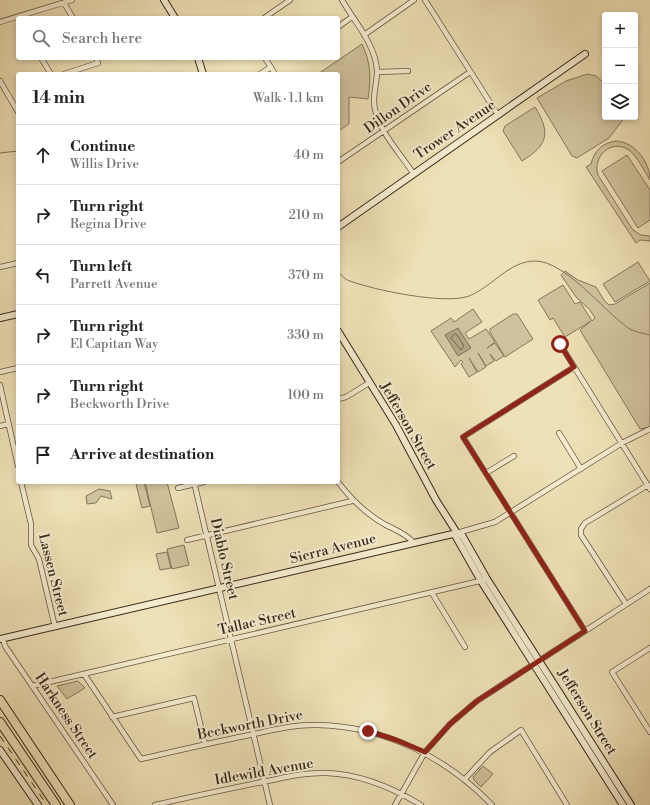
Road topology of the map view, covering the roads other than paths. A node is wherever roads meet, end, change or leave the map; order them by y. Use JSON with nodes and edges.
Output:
{"nodes":[{"id":1,"x":72,"y":0,"type":"edge"},
{"id":2,"x":164,"y":0,"type":"edge"},
{"id":3,"x":290,"y":0,"type":"edge"},
{"id":4,"x":342,"y":0,"type":"edge"},
{"id":5,"x":414,"y":0,"type":"edge"},
{"id":6,"x":425,"y":0,"type":"edge"},
{"id":7,"x":64,"y":3,"type":"junction"},
{"id":8,"x":23,"y":16,"type":"edge"},
{"id":9,"x":72,"y":16,"type":"edge"},
{"id":10,"x":174,"y":16,"type":"edge"},
{"id":11,"x":267,"y":16,"type":"edge"},
{"id":12,"x":352,"y":17,"type":"junction"},
{"id":13,"x":16,"y":18,"type":"edge"},
{"id":14,"x":0,"y":22,"type":"edge"},
{"id":15,"x":340,"y":26,"type":"edge"},
{"id":16,"x":364,"y":36,"type":"junction"},
{"id":17,"x":585,"y":54,"type":"dead end"},
{"id":18,"x":42,"y":60,"type":"edge"},
{"id":19,"x":97,"y":60,"type":"edge"},
{"id":20,"x":200,"y":60,"type":"edge"},
{"id":21,"x":266,"y":60,"type":"edge"},
{"id":22,"x":271,"y":67,"type":"junction"},
{"id":23,"x":408,"y":71,"type":"dead end"},
{"id":24,"x":50,"y":72,"type":"edge"},
{"id":25,"x":70,"y":72,"type":"edge"},
{"id":26,"x":203,"y":72,"type":"edge"},
{"id":27,"x":263,"y":72,"type":"edge"},
{"id":28,"x":274,"y":72,"type":"edge"},
{"id":29,"x":377,"y":72,"type":"junction"},
{"id":30,"x":470,"y":72,"type":"junction"},
{"id":31,"x":0,"y":82,"type":"edge"},
{"id":32,"x":16,"y":109,"type":"edge"},
{"id":33,"x":498,"y":115,"type":"junction"},
{"id":34,"x":384,"y":130,"type":"junction"},
{"id":35,"x":340,"y":161,"type":"edge"},
{"id":36,"x":413,"y":173,"type":"junction"},
{"id":37,"x":340,"y":225,"type":"edge"},
{"id":38,"x":16,"y":263,"type":"edge"},
{"id":39,"x":0,"y":267,"type":"edge"},
{"id":40,"x":16,"y":314,"type":"edge"},
{"id":41,"x":0,"y":318,"type":"edge"},
{"id":42,"x":340,"y":334,"type":"edge"},
{"id":43,"x":560,"y":344,"type":"dead end"},
{"id":44,"x":574,"y":367,"type":"junction"},
{"id":45,"x":16,"y":368,"type":"edge"},
{"id":46,"x":0,"y":372,"type":"edge"},
{"id":47,"x":369,"y":383,"type":"junction"},
{"id":48,"x":0,"y":385,"type":"edge"},
{"id":49,"x":340,"y":398,"type":"edge"},
{"id":50,"x":8,"y":424,"type":"junction"},
{"id":51,"x":0,"y":426,"type":"edge"},
{"id":52,"x":650,"y":429,"type":"edge"},
{"id":53,"x":559,"y":432,"type":"dead end"},
{"id":54,"x":622,"y":443,"type":"junction"},
{"id":55,"x":514,"y":456,"type":"dead end"},
{"id":56,"x":16,"y":458,"type":"edge"},
{"id":57,"x":581,"y":469,"type":"junction"},
{"id":58,"x":486,"y":473,"type":"junction"},
{"id":59,"x":22,"y":484,"type":"edge"},
{"id":60,"x":191,"y":484,"type":"edge"},
{"id":61,"x":194,"y":484,"type":"edge"},
{"id":62,"x":339,"y":484,"type":"edge"},
{"id":63,"x":649,"y":487,"type":"edge"},
{"id":64,"x":178,"y":488,"type":"dead end"},
{"id":65,"x":352,"y":501,"type":"junction"},
{"id":66,"x":510,"y":513,"type":"junction"},
{"id":67,"x":457,"y":533,"type":"junction"},
{"id":68,"x":207,"y":536,"type":"junction"},
{"id":69,"x":187,"y":540,"type":"dead end"},
{"id":70,"x":413,"y":542,"type":"junction"},
{"id":71,"x":487,"y":579,"type":"junction"},
{"id":72,"x":480,"y":581,"type":"junction"},
{"id":73,"x":219,"y":589,"type":"junction"},
{"id":74,"x":650,"y":589,"type":"edge"},
{"id":75,"x":432,"y":593,"type":"junction"},
{"id":76,"x":626,"y":604,"type":"junction"},
{"id":77,"x":55,"y":627,"type":"junction"},
{"id":78,"x":585,"y":631,"type":"junction"},
{"id":79,"x":1,"y":639,"type":"edge"},
{"id":80,"x":231,"y":639,"type":"junction"},
{"id":81,"x":466,"y":647,"type":"dead end"},
{"id":82,"x":650,"y":648,"type":"edge"},
{"id":83,"x":540,"y":659,"type":"junction"},
{"id":84,"x":534,"y":664,"type":"junction"},
{"id":85,"x":84,"y":674,"type":"junction"},
{"id":86,"x":32,"y":686,"type":"junction"},
{"id":87,"x":0,"y":700,"type":"edge"},
{"id":88,"x":112,"y":717,"type":"junction"},
{"id":89,"x":0,"y":722,"type":"edge"},
{"id":90,"x":650,"y":732,"type":"edge"},
{"id":91,"x":254,"y":734,"type":"junction"},
{"id":92,"x":204,"y":744,"type":"junction"},
{"id":93,"x":0,"y":750,"type":"edge"},
{"id":94,"x":425,"y":752,"type":"junction"},
{"id":95,"x":465,"y":780,"type":"junction"},
{"id":96,"x":265,"y":782,"type":"junction"},
{"id":97,"x":401,"y":793,"type":"junction"},
{"id":98,"x":38,"y":805,"type":"edge"},
{"id":99,"x":56,"y":805,"type":"edge"},
{"id":100,"x":70,"y":805,"type":"edge"},
{"id":101,"x":113,"y":805,"type":"edge"},
{"id":102,"x":155,"y":805,"type":"edge"},
{"id":103,"x":270,"y":805,"type":"edge"},
{"id":104,"x":395,"y":805,"type":"edge"},
{"id":105,"x":421,"y":805,"type":"edge"},
{"id":106,"x":492,"y":805,"type":"edge"},
{"id":107,"x":567,"y":805,"type":"edge"},
{"id":108,"x":623,"y":805,"type":"edge"},
{"id":109,"x":631,"y":805,"type":"edge"}],
"edges":[{"from":1,"to":7,"type":"street"},
{"from":2,"to":10,"type":"main road"},
{"from":3,"to":11,"type":"street"},
{"from":4,"to":12,"type":"street"},
{"from":5,"to":16,"type":"street"},
{"from":6,"to":30,"type":"street"},
{"from":7,"to":8,"type":"street"},
{"from":7,"to":9,"type":"street"},
{"from":12,"to":15,"type":"street"},
{"from":12,"to":16,"type":"street"},
{"from":13,"to":14,"type":"street"},
{"from":16,"to":29,"type":"street"},
{"from":17,"to":33,"type":"main road","name":"Trower Avenue"},
{"from":18,"to":24,"type":"street"},
{"from":19,"to":25,"type":"street"},
{"from":20,"to":26,"type":"main road"},
{"from":21,"to":22,"type":"street"},
{"from":22,"to":27,"type":"street"},
{"from":22,"to":28,"type":"street"},
{"from":23,"to":29,"type":"street"},
{"from":29,"to":34,"type":"street"},
{"from":30,"to":33,"type":"street"},
{"from":30,"to":34,"type":"street","name":"Dillon Drive"},
{"from":31,"to":32,"type":"street"},
{"from":33,"to":36,"type":"main road","name":"Trower Avenue"},
{"from":34,"to":35,"type":"street","name":"Dillon Drive"},
{"from":34,"to":36,"type":"street"},
{"from":36,"to":37,"type":"main road","name":"Trower Avenue"},
{"from":38,"to":39,"type":"street"},
{"from":40,"to":41,"type":"main road"},
{"from":42,"to":47,"type":"main road","name":"Jefferson Street"},
{"from":43,"to":44,"type":"street"},
{"from":44,"to":54,"type":"street"},
{"from":44,"to":58,"type":"street"},
{"from":45,"to":46,"type":"street"},
{"from":47,"to":49,"type":"street"},
{"from":47,"to":67,"type":"main road","name":"Jefferson Street"},
{"from":48,"to":50,"type":"street"},
{"from":50,"to":51,"type":"street"},
{"from":50,"to":56,"type":"street"},
{"from":52,"to":54,"type":"street","name":"Sierra Avenue"},
{"from":53,"to":57,"type":"street"},
{"from":54,"to":57,"type":"street","name":"Sierra Avenue"},
{"from":54,"to":63,"type":"street"},
{"from":55,"to":58,"type":"street"},
{"from":57,"to":66,"type":"street","name":"Sierra Avenue"},
{"from":58,"to":66,"type":"street"},
{"from":59,"to":77,"type":"street","name":"Lassen Street"},
{"from":60,"to":64,"type":"street"},
{"from":61,"to":68,"type":"street","name":"Diablo Street"},
{"from":62,"to":65,"type":"street"},
{"from":63,"to":76,"type":"street"},
{"from":65,"to":68,"type":"street"},
{"from":65,"to":70,"type":"street"},
{"from":66,"to":67,"type":"street","name":"Sierra Avenue"},
{"from":66,"to":78,"type":"street"},
{"from":67,"to":70,"type":"main road","name":"Sierra Avenue"},
{"from":67,"to":71,"type":"main road","name":"Jefferson Street"},
{"from":67,"to":72,"type":"main road","name":"Jefferson Street"},
{"from":68,"to":69,"type":"street"},
{"from":68,"to":73,"type":"street","name":"Diablo Street"},
{"from":70,"to":73,"type":"main road","name":"Sierra Avenue"},
{"from":71,"to":72,"type":"street","name":"Tallac Street"},
{"from":71,"to":83,"type":"main road","name":"Jefferson Street"},
{"from":72,"to":75,"type":"street","name":"Tallac Street"},
{"from":72,"to":84,"type":"main road","name":"Jefferson Street"},
{"from":73,"to":77,"type":"main road","name":"Sierra Avenue"},
{"from":73,"to":80,"type":"street","name":"Diablo Street"},
{"from":74,"to":76,"type":"street"},
{"from":75,"to":80,"type":"street","name":"Tallac Street"},
{"from":75,"to":81,"type":"street"},
{"from":76,"to":78,"type":"street"},
{"from":77,"to":79,"type":"main road","name":"Sierra Avenue"},
{"from":78,"to":83,"type":"street"},
{"from":79,"to":86,"type":"street","name":"Harkness Street"},
{"from":80,"to":85,"type":"street","name":"Tallac Street"},
{"from":80,"to":91,"type":"street","name":"Diablo Street"},
{"from":82,"to":90,"type":"street"},
{"from":83,"to":84,"type":"street"},
{"from":83,"to":109,"type":"main road","name":"Jefferson Street"},
{"from":84,"to":94,"type":"street"},
{"from":84,"to":108,"type":"main road","name":"Jefferson Street"},
{"from":85,"to":86,"type":"street","name":"Tallac Street"},
{"from":85,"to":88,"type":"street","name":"Beckworth Drive"},
{"from":86,"to":101,"type":"street","name":"Harkness Street"},
{"from":87,"to":100,"type":"highway"},
{"from":88,"to":92,"type":"street","name":"Beckworth Drive"},
{"from":88,"to":92,"type":"street"},
{"from":89,"to":99,"type":"highway"},
{"from":91,"to":92,"type":"street","name":"Beckworth Drive"},
{"from":91,"to":94,"type":"street","name":"Beckworth Drive"},
{"from":91,"to":96,"type":"street","name":"Diablo Street"},
{"from":93,"to":98,"type":"main road"},
{"from":94,"to":95,"type":"street","name":"Beckworth Drive"},
{"from":94,"to":97,"type":"street"},
{"from":95,"to":106,"type":"street","name":"Beckworth Drive"},
{"from":95,"to":107,"type":"street"},
{"from":96,"to":97,"type":"street","name":"Idlewild Avenue"},
{"from":96,"to":102,"type":"street","name":"Idlewild Avenue"},
{"from":96,"to":103,"type":"street","name":"Diablo Street"},
{"from":97,"to":104,"type":"street"},
{"from":97,"to":105,"type":"street","name":"Idlewild Avenue"}]}
